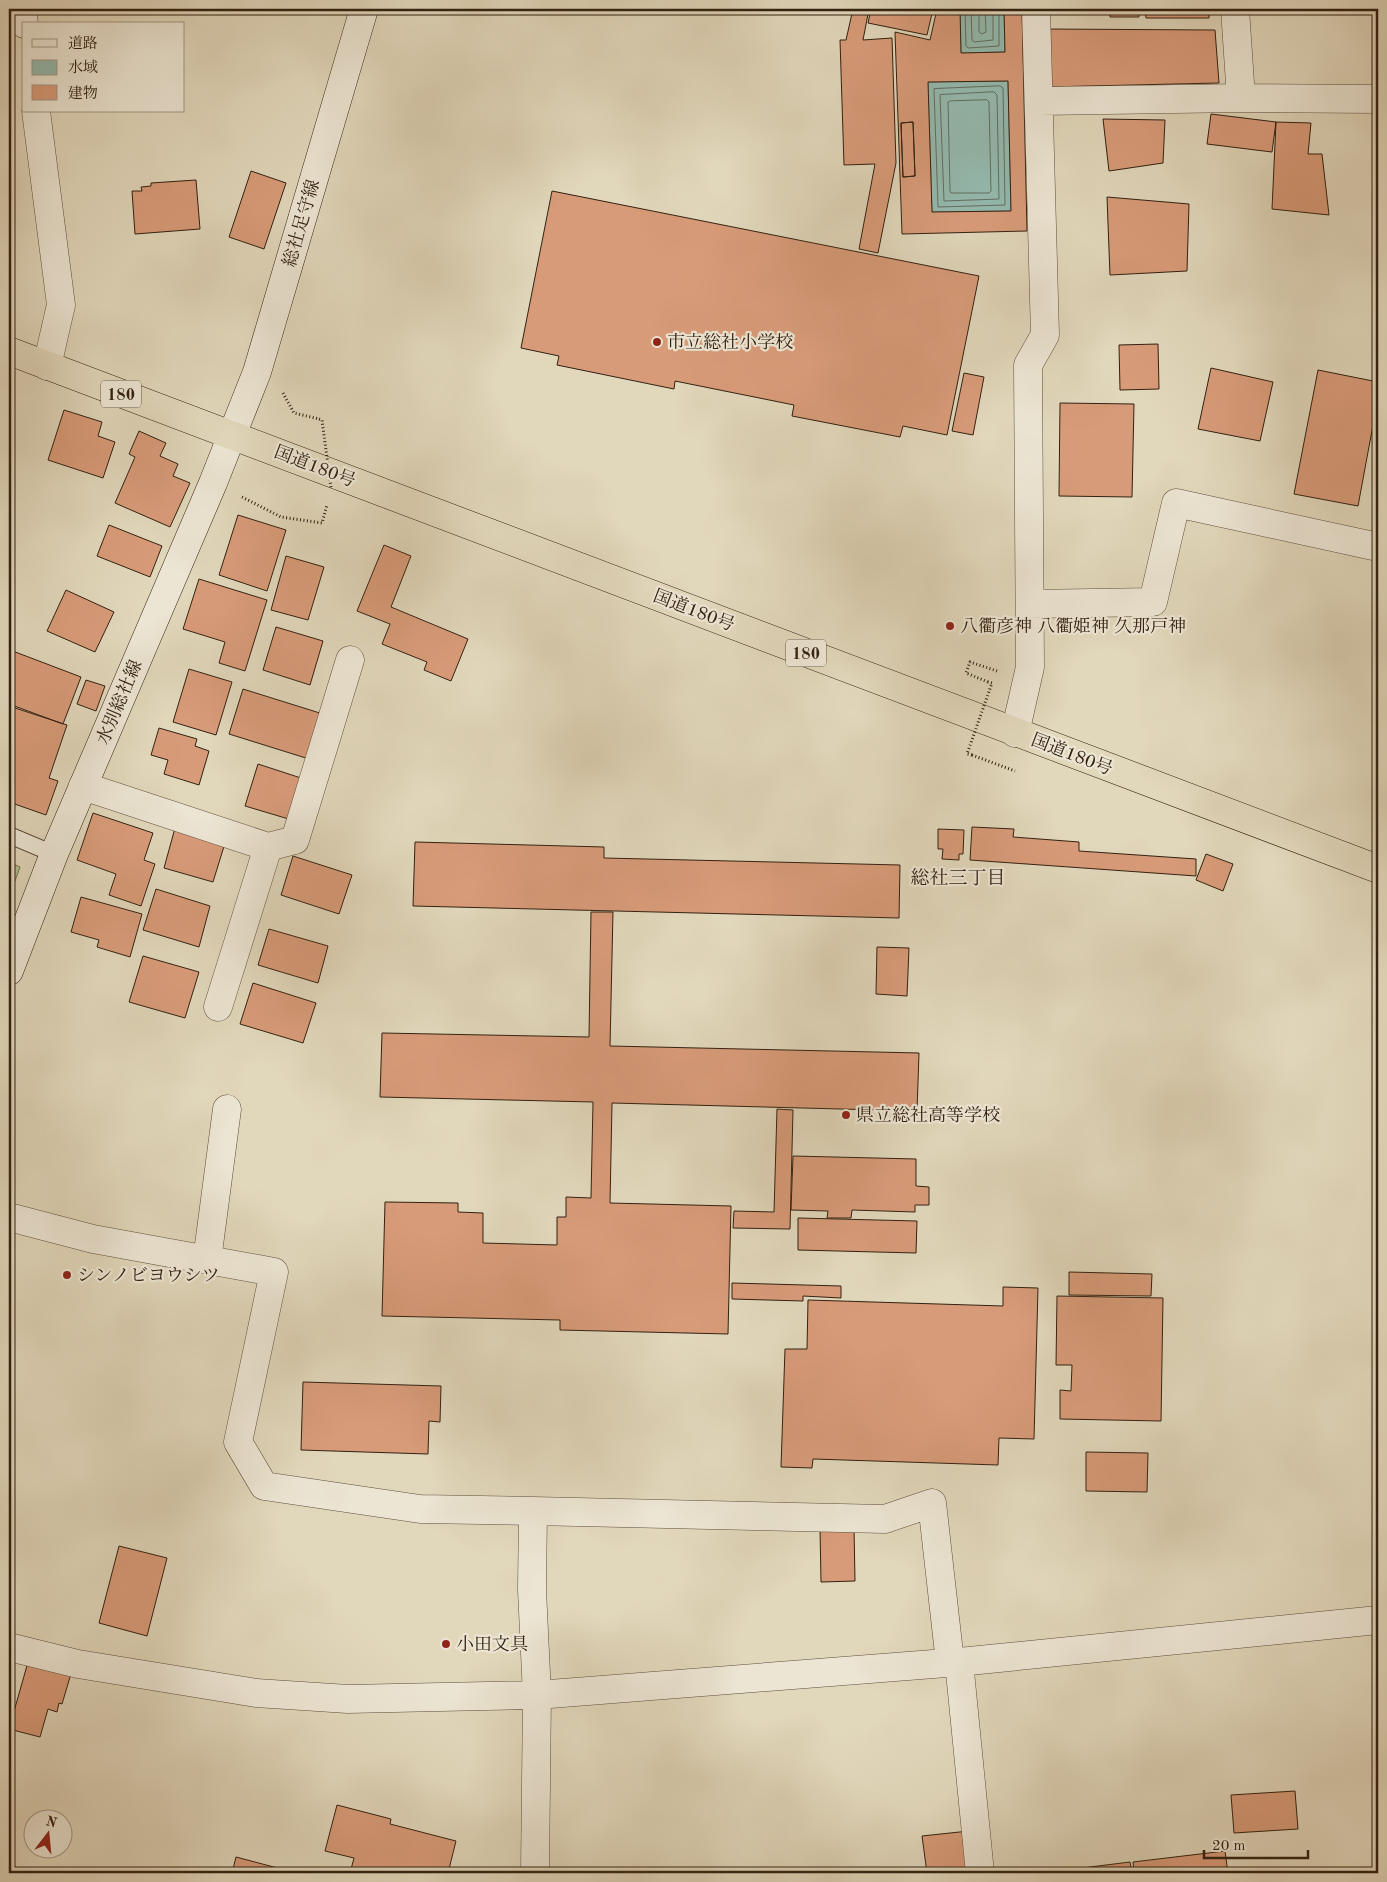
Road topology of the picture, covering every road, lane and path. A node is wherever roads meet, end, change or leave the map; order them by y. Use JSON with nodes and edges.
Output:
{"nodes":[{"id":1,"x":22,"y":9,"type":"edge"},
{"id":2,"x":364,"y":9,"type":"edge"},
{"id":3,"x":1036,"y":9,"type":"edge"},
{"id":4,"x":1235,"y":9,"type":"edge"},
{"id":5,"x":24,"y":22,"type":"edge"},
{"id":6,"x":1241,"y":98,"type":"junction"},
{"id":7,"x":1378,"y":100,"type":"edge"},
{"id":8,"x":1039,"y":102,"type":"junction"},
{"id":9,"x":36,"y":112,"type":"edge"},
{"id":10,"x":9,"y":351,"type":"edge"},
{"id":11,"x":47,"y":366,"type":"junction"},
{"id":12,"x":282,"y":392,"type":"dead end"},
{"id":13,"x":233,"y":435,"type":"junction"},
{"id":14,"x":331,"y":488,"type":"dead end"},
{"id":15,"x":240,"y":496,"type":"dead end"},
{"id":16,"x":323,"y":519,"type":"dead end"},
{"id":17,"x":1378,"y":547,"type":"edge"},
{"id":18,"x":1030,"y":604,"type":"junction"},
{"id":19,"x":350,"y":660,"type":"dead end"},
{"id":20,"x":1001,"y":672,"type":"dead end"},
{"id":21,"x":1015,"y":732,"type":"junction"},
{"id":22,"x":1015,"y":771,"type":"dead end"},
{"id":23,"x":83,"y":786,"type":"junction"},
{"id":24,"x":9,"y":835,"type":"edge"},
{"id":25,"x":268,"y":847,"type":"junction"},
{"id":26,"x":54,"y":854,"type":"junction"},
{"id":27,"x":1378,"y":869,"type":"edge"},
{"id":28,"x":9,"y":971,"type":"edge"},
{"id":29,"x":218,"y":1007,"type":"dead end"},
{"id":30,"x":227,"y":1109,"type":"dead end"},
{"id":31,"x":9,"y":1217,"type":"edge"},
{"id":32,"x":207,"y":1260,"type":"junction"},
{"id":33,"x":534,"y":1511,"type":"junction"},
{"id":34,"x":1378,"y":1620,"type":"edge"},
{"id":35,"x":9,"y":1647,"type":"edge"},
{"id":36,"x":954,"y":1662,"type":"junction"},
{"id":37,"x":537,"y":1695,"type":"junction"},
{"id":38,"x":535,"y":1873,"type":"edge"},
{"id":39,"x":980,"y":1873,"type":"edge"}],
"edges":[{"from":1,"to":5,"type":"street"},
{"from":2,"to":13,"type":"street","name":"総社足守線"},
{"from":3,"to":8,"type":"street"},
{"from":4,"to":6,"type":"street"},
{"from":6,"to":7,"type":"street"},
{"from":6,"to":8,"type":"street"},
{"from":8,"to":18,"type":"street"},
{"from":9,"to":11,"type":"street"},
{"from":10,"to":11,"type":"highway","name":"国道180号","number":"180"},
{"from":11,"to":13,"type":"highway","name":"国道180号","number":"180"},
{"from":12,"to":14,"type":"path","bridge":true},
{"from":13,"to":21,"type":"highway","name":"国道180号","number":"180"},
{"from":13,"to":23,"type":"street","name":"水別総社線"},
{"from":15,"to":16,"type":"path"},
{"from":17,"to":18,"type":"street"},
{"from":18,"to":21,"type":"street"},
{"from":19,"to":25,"type":"street"},
{"from":20,"to":22,"type":"path","bridge":true},
{"from":21,"to":27,"type":"highway","name":"国道180号","number":"180"},
{"from":23,"to":25,"type":"street"},
{"from":23,"to":26,"type":"street","name":"水別総社線"},
{"from":24,"to":26,"type":"lane"},
{"from":25,"to":29,"type":"street"},
{"from":26,"to":28,"type":"street","name":"水別総社線"},
{"from":30,"to":32,"type":"street"},
{"from":31,"to":32,"type":"street"},
{"from":32,"to":33,"type":"street"},
{"from":33,"to":36,"type":"street"},
{"from":33,"to":37,"type":"street"},
{"from":34,"to":36,"type":"street"},
{"from":35,"to":37,"type":"street"},
{"from":36,"to":37,"type":"street"},
{"from":36,"to":39,"type":"street"},
{"from":37,"to":38,"type":"street"}]}
